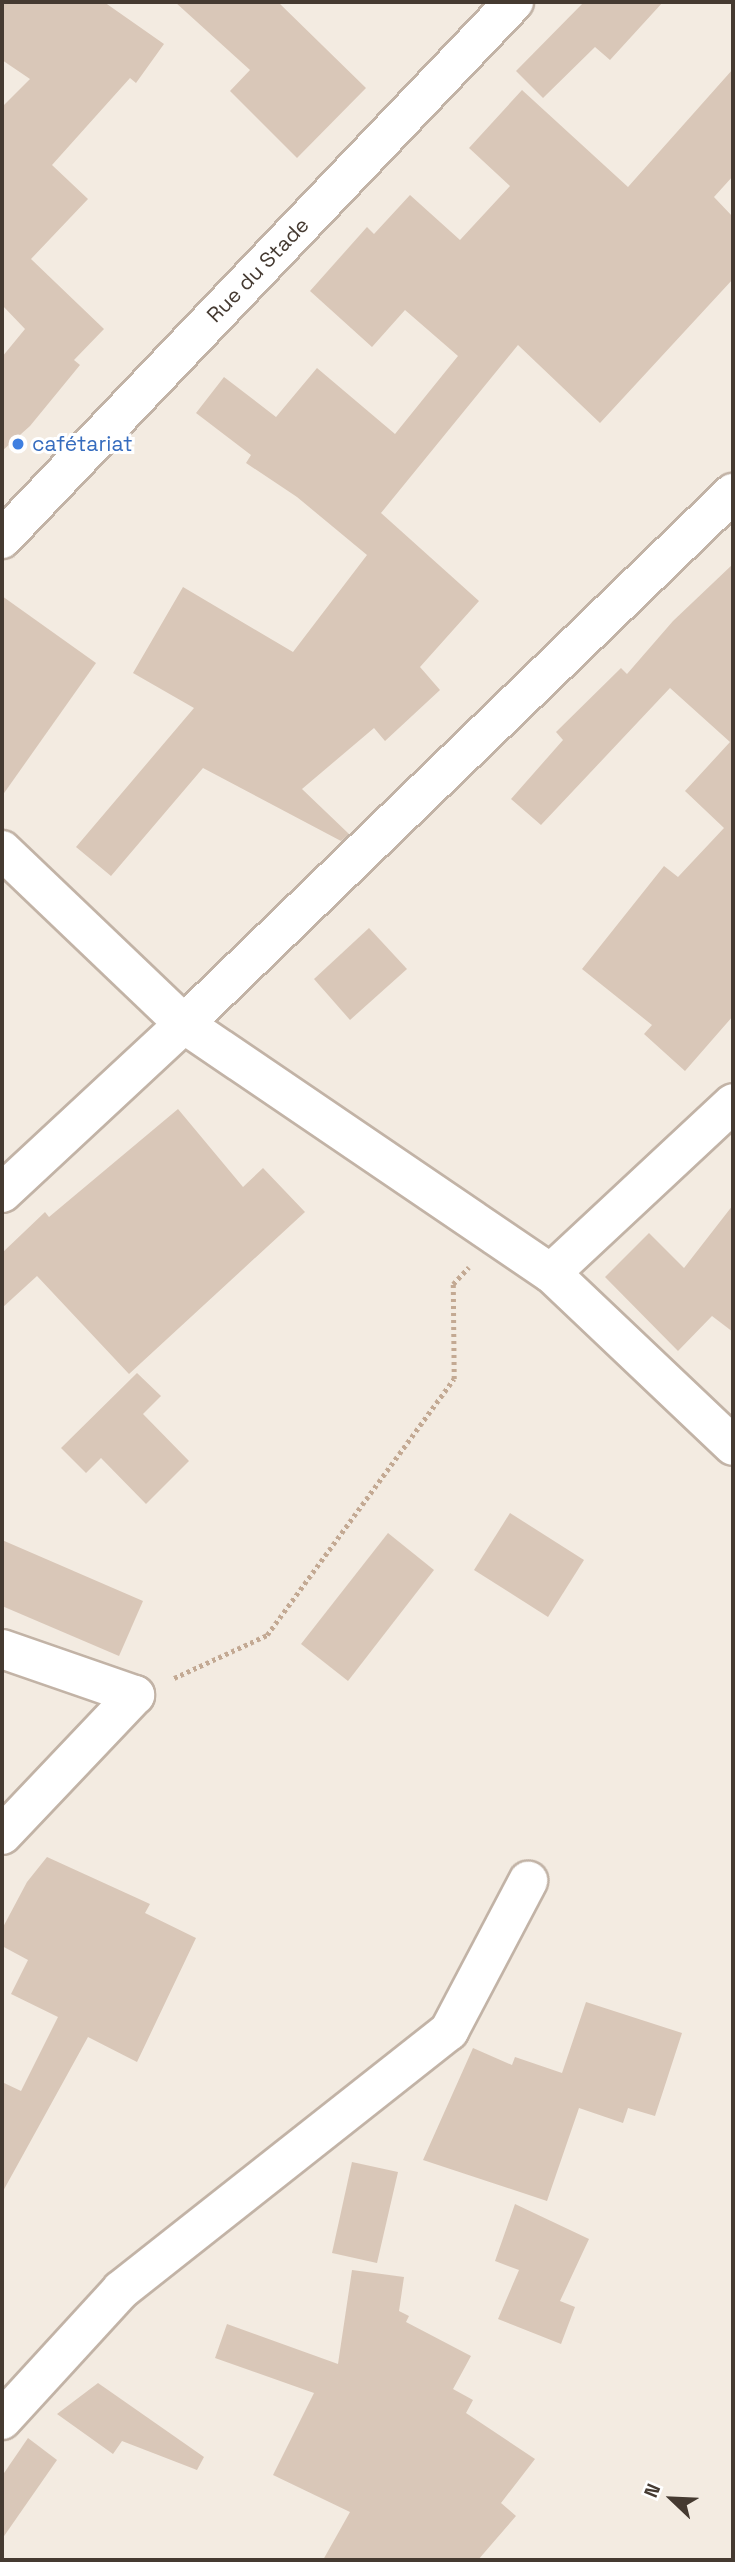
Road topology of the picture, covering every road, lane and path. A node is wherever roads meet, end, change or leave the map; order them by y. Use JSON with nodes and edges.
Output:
{"nodes":[{"id":1,"x":514,"y":2,"type":"edge"},
{"id":2,"x":733,"y":493,"type":"edge"},
{"id":3,"x":2,"y":539,"type":"edge"},
{"id":4,"x":2,"y":850,"type":"edge"},
{"id":5,"x":184,"y":1024,"type":"junction"},
{"id":6,"x":733,"y":1103,"type":"edge"},
{"id":7,"x":2,"y":1193,"type":"edge"},
{"id":8,"x":498,"y":1236,"type":"junction"},
{"id":9,"x":551,"y":1273,"type":"junction"},
{"id":10,"x":733,"y":1446,"type":"edge"},
{"id":11,"x":2,"y":1649,"type":"edge"},
{"id":12,"x":135,"y":1695,"type":"junction"},
{"id":13,"x":2,"y":1835,"type":"edge"},
{"id":14,"x":528,"y":1881,"type":"dead end"},
{"id":15,"x":2,"y":2420,"type":"edge"}],
"edges":[{"from":1,"to":3,"type":"street","name":"Rue du Stade"},
{"from":2,"to":5,"type":"street"},
{"from":4,"to":5,"type":"street"},
{"from":5,"to":7,"type":"street"},
{"from":5,"to":8,"type":"street"},
{"from":6,"to":9,"type":"street"},
{"from":8,"to":9,"type":"street"},
{"from":8,"to":12,"type":"path"},
{"from":9,"to":10,"type":"street"},
{"from":11,"to":12,"type":"street"},
{"from":12,"to":13,"type":"street"},
{"from":14,"to":15,"type":"street"}]}
